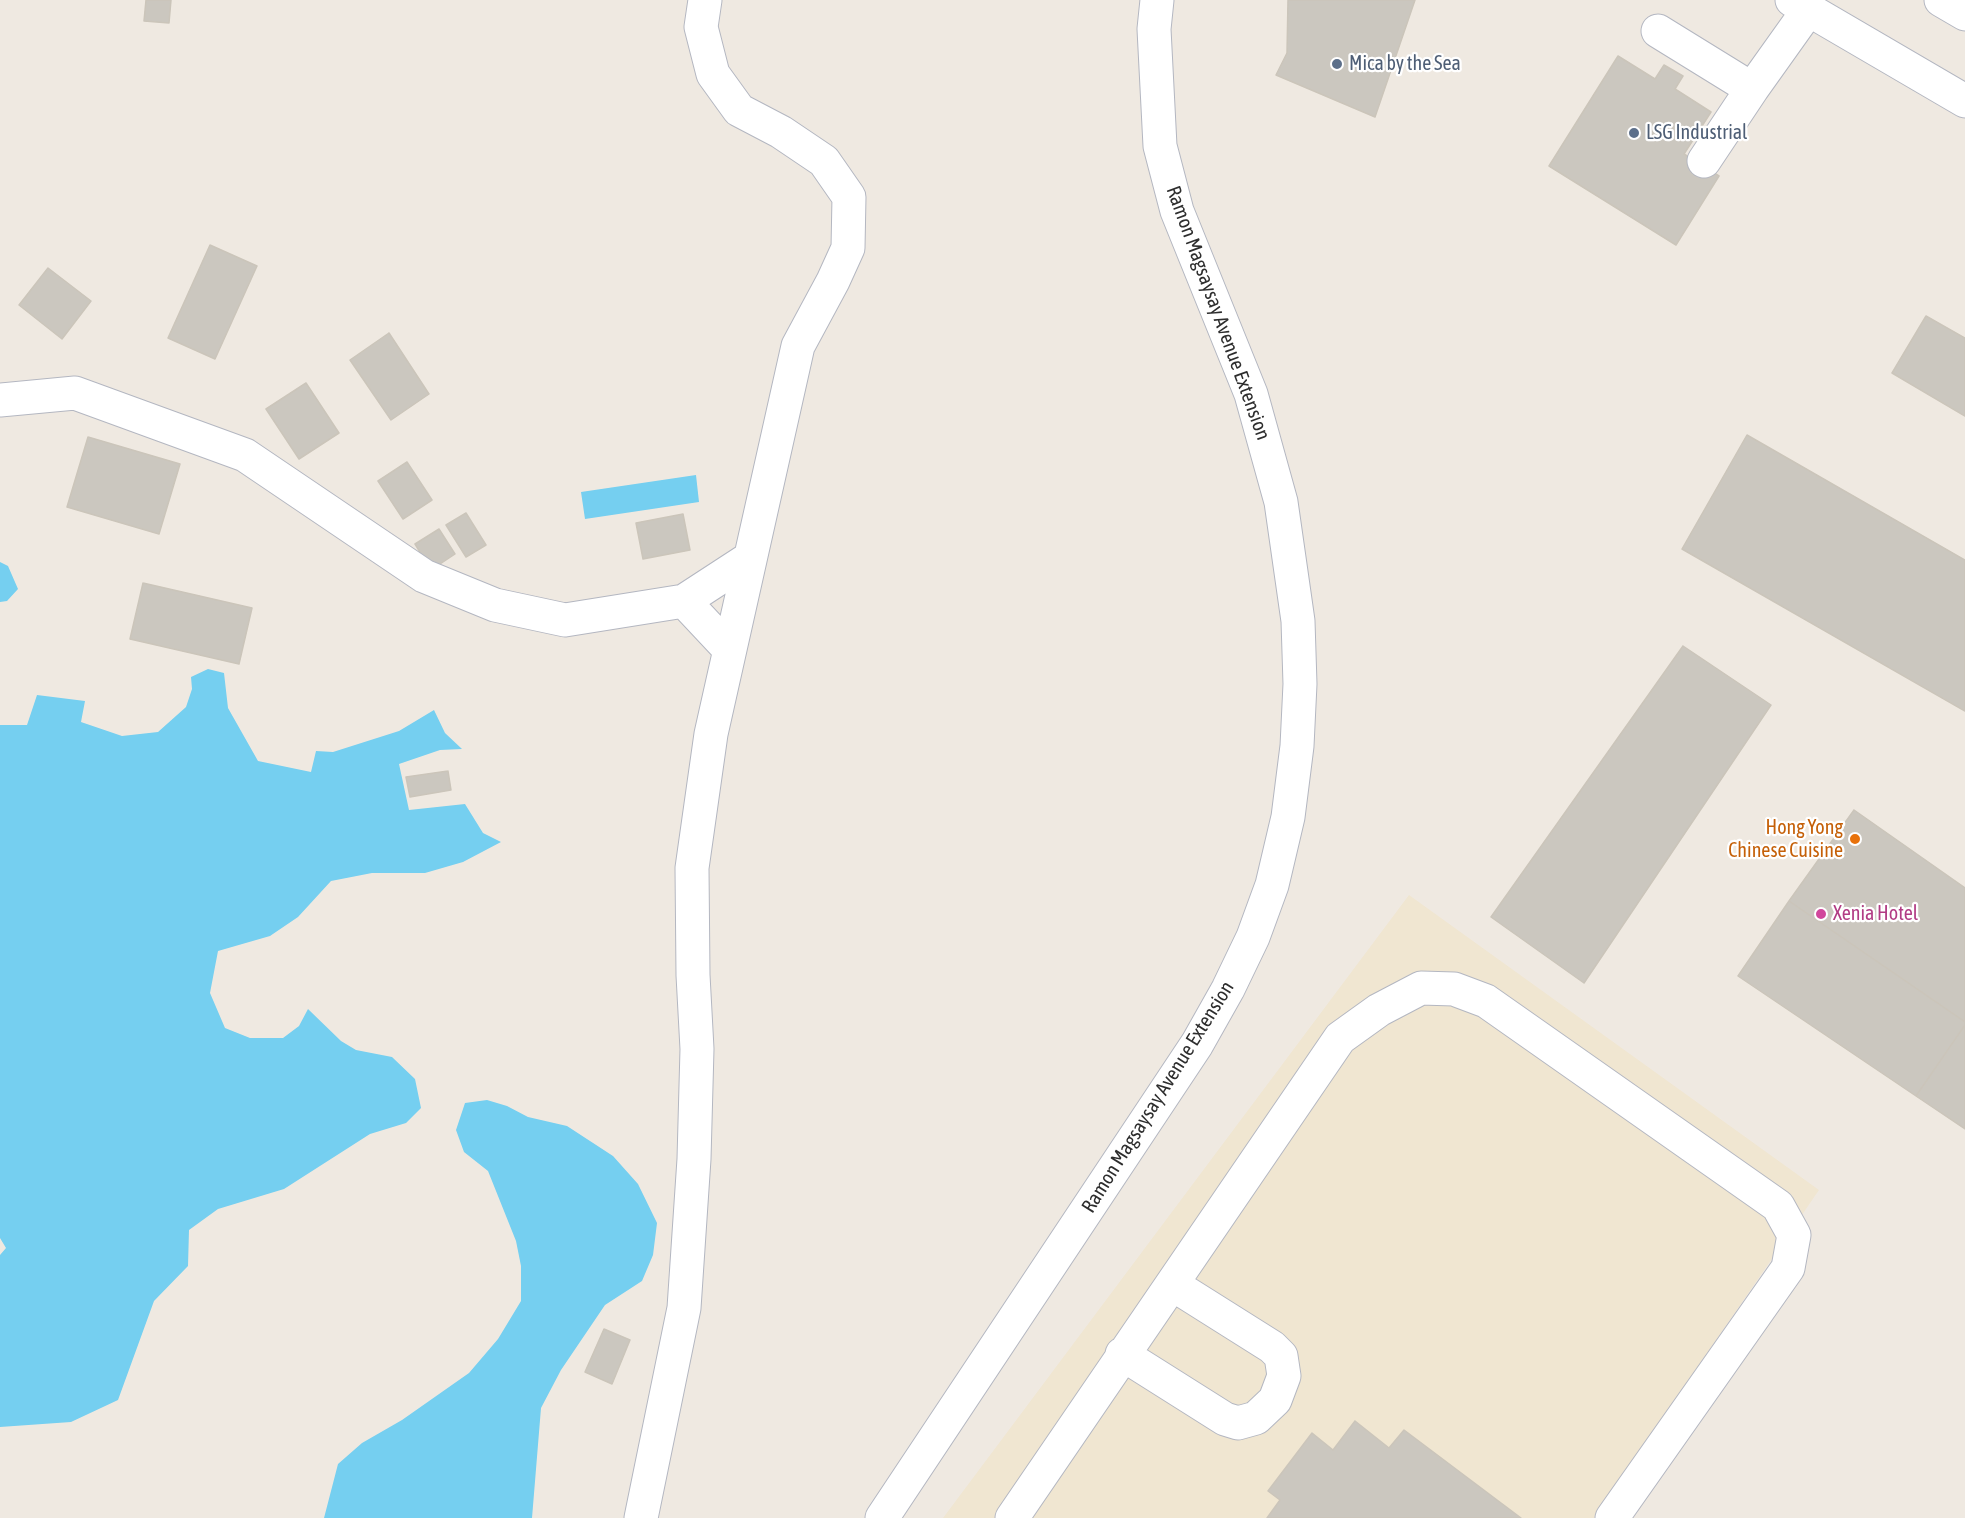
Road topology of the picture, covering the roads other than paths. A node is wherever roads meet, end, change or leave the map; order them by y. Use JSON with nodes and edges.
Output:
{"nodes":[{"id":1,"x":705,"y":0,"type":"edge"},
{"id":2,"x":1157,"y":0,"type":"edge"},
{"id":3,"x":1941,"y":0,"type":"edge"},
{"id":4,"x":1801,"y":4,"type":"edge"},
{"id":5,"x":1965,"y":14,"type":"edge"},
{"id":6,"x":1658,"y":31,"type":"dead end"},
{"id":7,"x":1752,"y":89,"type":"junction"},
{"id":8,"x":1965,"y":101,"type":"edge"},
{"id":9,"x":1704,"y":161,"type":"dead end"},
{"id":10,"x":0,"y":400,"type":"edge"},
{"id":11,"x":750,"y":558,"type":"junction"},
{"id":12,"x":684,"y":601,"type":"junction"},
{"id":13,"x":729,"y":649,"type":"junction"},
{"id":14,"x":1172,"y":1284,"type":"junction"},
{"id":15,"x":1122,"y":1354,"type":"junction"},
{"id":16,"x":641,"y":1518,"type":"edge"},
{"id":17,"x":882,"y":1518,"type":"edge"},
{"id":18,"x":1012,"y":1518,"type":"edge"},
{"id":19,"x":1612,"y":1518,"type":"edge"}],
"edges":[{"from":1,"to":11,"type":"street"},
{"from":2,"to":17,"type":"street","name":"Ramon Magsaysay Avenue Extension"},
{"from":3,"to":5,"type":"street"},
{"from":4,"to":7,"type":"street"},
{"from":4,"to":8,"type":"street"},
{"from":6,"to":7,"type":"street"},
{"from":7,"to":9,"type":"street"},
{"from":10,"to":12,"type":"street"},
{"from":11,"to":12,"type":"street"},
{"from":11,"to":13,"type":"street"},
{"from":12,"to":13,"type":"street"},
{"from":13,"to":16,"type":"street"},
{"from":14,"to":15,"type":"street"},
{"from":14,"to":15,"type":"street"},
{"from":14,"to":19,"type":"street"},
{"from":15,"to":18,"type":"street"}]}
